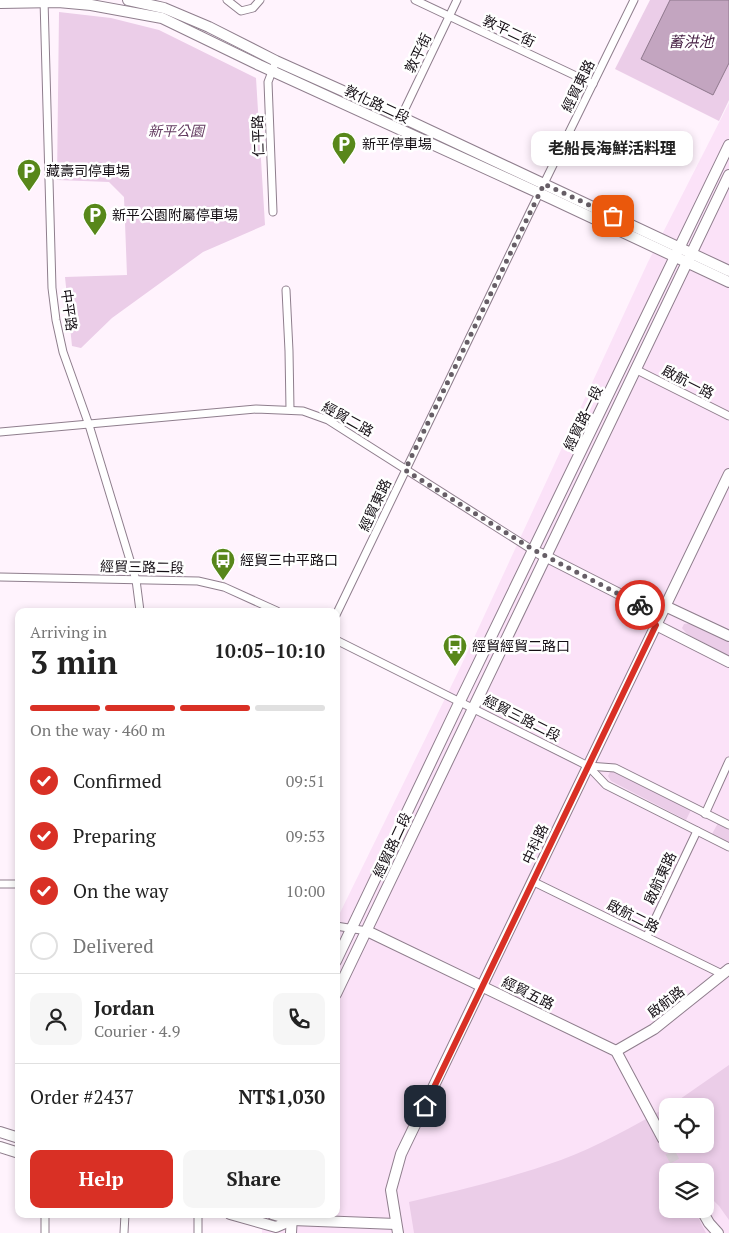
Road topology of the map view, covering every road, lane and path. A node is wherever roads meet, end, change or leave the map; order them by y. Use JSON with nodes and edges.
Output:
{"nodes":[{"id":1,"x":128,"y":0,"type":"edge"},
{"id":2,"x":227,"y":0,"type":"edge"},
{"id":3,"x":260,"y":0,"type":"edge"},
{"id":4,"x":415,"y":0,"type":"edge"},
{"id":5,"x":457,"y":0,"type":"edge"},
{"id":6,"x":634,"y":0,"type":"edge"},
{"id":7,"x":44,"y":1,"type":"edge"},
{"id":8,"x":0,"y":3,"type":"edge"},
{"id":9,"x":449,"y":16,"type":"junction"},
{"id":10,"x":274,"y":66,"type":"junction"},
{"id":11,"x":594,"y":84,"type":"junction"},
{"id":12,"x":401,"y":117,"type":"junction"},
{"id":13,"x":729,"y":145,"type":"edge"},
{"id":14,"x":729,"y":175,"type":"edge"},
{"id":15,"x":544,"y":184,"type":"junction"},
{"id":16,"x":540,"y":194,"type":"junction"},
{"id":17,"x":273,"y":212,"type":"dead end"},
{"id":18,"x":678,"y":253,"type":"junction"},
{"id":19,"x":689,"y":258,"type":"junction"},
{"id":20,"x":729,"y":271,"type":"edge"},
{"id":21,"x":729,"y":282,"type":"edge"},
{"id":22,"x":286,"y":290,"type":"dead end"},
{"id":23,"x":635,"y":369,"type":"junction"},
{"id":24,"x":290,"y":409,"type":"junction"},
{"id":25,"x":729,"y":416,"type":"edge"},
{"id":26,"x":89,"y":425,"type":"junction"},
{"id":27,"x":0,"y":432,"type":"edge"},
{"id":28,"x":405,"y":470,"type":"junction"},
{"id":29,"x":729,"y":474,"type":"edge"},
{"id":30,"x":534,"y":550,"type":"junction"},
{"id":31,"x":546,"y":556,"type":"junction"},
{"id":32,"x":0,"y":577,"type":"edge"},
{"id":33,"x":136,"y":580,"type":"junction"},
{"id":34,"x":641,"y":605,"type":"junction"},
{"id":35,"x":665,"y":606,"type":"junction"},
{"id":36,"x":140,"y":608,"type":"edge"},
{"id":37,"x":271,"y":608,"type":"edge"},
{"id":38,"x":339,"y":608,"type":"edge"},
{"id":39,"x":656,"y":625,"type":"junction"},
{"id":40,"x":729,"y":636,"type":"edge"},
{"id":41,"x":340,"y":642,"type":"edge"},
{"id":42,"x":729,"y":662,"type":"edge"},
{"id":43,"x":460,"y":701,"type":"junction"},
{"id":44,"x":473,"y":707,"type":"junction"},
{"id":45,"x":729,"y":762,"type":"edge"},
{"id":46,"x":588,"y":766,"type":"junction"},
{"id":47,"x":705,"y":814,"type":"junction"},
{"id":48,"x":729,"y":825,"type":"edge"},
{"id":49,"x":697,"y":831,"type":"junction"},
{"id":50,"x":729,"y":847,"type":"edge"},
{"id":51,"x":532,"y":881,"type":"junction"},
{"id":52,"x":0,"y":884,"type":"edge"},
{"id":53,"x":15,"y":884,"type":"edge"},
{"id":54,"x":340,"y":927,"type":"edge"},
{"id":55,"x":352,"y":929,"type":"junction"},
{"id":56,"x":367,"y":932,"type":"junction"},
{"id":57,"x":647,"y":936,"type":"junction"},
{"id":58,"x":340,"y":953,"type":"edge"},
{"id":59,"x":726,"y":972,"type":"edge"},
{"id":60,"x":340,"y":986,"type":"edge"},
{"id":61,"x":482,"y":987,"type":"junction"},
{"id":62,"x":616,"y":1051,"type":"junction"},
{"id":63,"x":0,"y":1132,"type":"edge"},
{"id":64,"x":659,"y":1132,"type":"edge"},
{"id":65,"x":15,"y":1137,"type":"edge"},
{"id":66,"x":0,"y":1147,"type":"edge"},
{"id":67,"x":15,"y":1152,"type":"edge"},
{"id":68,"x":45,"y":1218,"type":"edge"},
{"id":69,"x":125,"y":1218,"type":"edge"},
{"id":70,"x":198,"y":1218,"type":"edge"},
{"id":71,"x":242,"y":1218,"type":"edge"},
{"id":72,"x":291,"y":1218,"type":"edge"},
{"id":73,"x":292,"y":1218,"type":"edge"},
{"id":74,"x":302,"y":1218,"type":"edge"},
{"id":75,"x":706,"y":1218,"type":"edge"},
{"id":76,"x":397,"y":1228,"type":"edge"},
{"id":77,"x":276,"y":1230,"type":"edge"},
{"id":78,"x":44,"y":1233,"type":"edge"},
{"id":79,"x":124,"y":1233,"type":"edge"},
{"id":80,"x":198,"y":1233,"type":"edge"},
{"id":81,"x":291,"y":1233,"type":"edge"},
{"id":82,"x":718,"y":1233,"type":"edge"}],
"edges":[{"from":1,"to":10,"type":"street","name":"敦化路二段"},
{"from":2,"to":3,"type":"street"},
{"from":4,"to":9,"type":"street","name":"敦平二街"},
{"from":5,"to":9,"type":"street","name":"敦平街"},
{"from":6,"to":11,"type":"street","name":"經貿東路"},
{"from":7,"to":8,"type":"street","name":"敦化路二段"},
{"from":7,"to":10,"type":"street","name":"敦化路二段"},
{"from":7,"to":26,"type":"street","name":"中平路"},
{"from":9,"to":11,"type":"street","name":"敦平二街"},
{"from":9,"to":12,"type":"street","name":"敦平街"},
{"from":10,"to":12,"type":"street","name":"敦化路二段"},
{"from":10,"to":16,"type":"street","name":"敦化路二段"},
{"from":10,"to":17,"type":"street","name":"仁平路"},
{"from":11,"to":15,"type":"street","name":"經貿東路"},
{"from":12,"to":15,"type":"street","name":"敦化路二段"},
{"from":13,"to":18,"type":"street","name":"經貿路一段"},
{"from":14,"to":19,"type":"street","name":"經貿路一段"},
{"from":15,"to":16,"type":"street","name":"經貿東路"},
{"from":15,"to":18,"type":"street","name":"敦化路二段"},
{"from":16,"to":18,"type":"street","name":"敦化路二段"},
{"from":16,"to":28,"type":"street","name":"經貿東路"},
{"from":18,"to":19,"type":"street","name":"敦化路二段"},
{"from":18,"to":30,"type":"street","name":"經貿路一段"},
{"from":19,"to":20,"type":"street","name":"敦化路二段"},
{"from":19,"to":21,"type":"street","name":"敦化路二段"},
{"from":19,"to":23,"type":"street","name":"經貿路一段"},
{"from":22,"to":24,"type":"street"},
{"from":23,"to":25,"type":"street","name":"啟航一路"},
{"from":23,"to":31,"type":"street","name":"經貿路一段"},
{"from":24,"to":26,"type":"street","name":"經貿二路"},
{"from":24,"to":28,"type":"street","name":"經貿二路"},
{"from":26,"to":27,"type":"street","name":"經貿二路"},
{"from":26,"to":33,"type":"street","name":"中平路"},
{"from":28,"to":30,"type":"street","name":"經貿二路"},
{"from":28,"to":38,"type":"street","name":"經貿東路"},
{"from":29,"to":35,"type":"street","name":"中科路"},
{"from":30,"to":31,"type":"street","name":"經貿二路"},
{"from":30,"to":43,"type":"street","name":"經貿路一段"},
{"from":31,"to":34,"type":"street","name":"經貿二路"},
{"from":31,"to":44,"type":"street","name":"經貿路一段"},
{"from":32,"to":33,"type":"street","name":"經貿三路二段"},
{"from":33,"to":36,"type":"street","name":"中平路"},
{"from":33,"to":37,"type":"street","name":"經貿三路二段"},
{"from":34,"to":35,"type":"street","name":"經貿二路"},
{"from":34,"to":39,"type":"street","name":"經貿二路"},
{"from":35,"to":39,"type":"street","name":"中科路"},
{"from":35,"to":40,"type":"street","name":"經貿二路"},
{"from":39,"to":42,"type":"street","name":"經貿二路"},
{"from":39,"to":46,"type":"street","name":"中科路"},
{"from":41,"to":43,"type":"street","name":"經貿三路二段"},
{"from":43,"to":44,"type":"street","name":"經貿三路二段"},
{"from":43,"to":55,"type":"street","name":"經貿路二段"},
{"from":44,"to":46,"type":"street","name":"經貿三路二段"},
{"from":44,"to":56,"type":"street","name":"經貿路二段"},
{"from":45,"to":47,"type":"street"},
{"from":46,"to":47,"type":"street","name":"經貿三路二段"},
{"from":46,"to":49,"type":"street","name":"經貿三路二段"},
{"from":46,"to":51,"type":"street","name":"中科路"},
{"from":47,"to":48,"type":"street","name":"經貿三路二段"},
{"from":49,"to":50,"type":"street","name":"經貿三路二段"},
{"from":49,"to":57,"type":"street","name":"啟航東路"},
{"from":51,"to":57,"type":"street","name":"啟航二路"},
{"from":51,"to":61,"type":"street","name":"中科路"},
{"from":52,"to":53,"type":"street"},
{"from":54,"to":55,"type":"street","name":"經貿五路"},
{"from":55,"to":56,"type":"street","name":"經貿五路"},
{"from":55,"to":58,"type":"street","name":"經貿路二段"},
{"from":56,"to":60,"type":"street","name":"經貿路二段"},
{"from":56,"to":61,"type":"street","name":"經貿五路"},
{"from":57,"to":59,"type":"street","name":"啟航二路"},
{"from":59,"to":62,"type":"street","name":"啟航路"},
{"from":61,"to":62,"type":"street","name":"經貿五路"},
{"from":61,"to":76,"type":"street","name":"中科路"},
{"from":62,"to":64,"type":"street"},
{"from":63,"to":65,"type":"street"},
{"from":66,"to":67,"type":"street"},
{"from":68,"to":78,"type":"street"},
{"from":69,"to":79,"type":"street"},
{"from":70,"to":80,"type":"street"},
{"from":71,"to":77,"type":"street"},
{"from":72,"to":77,"type":"street"},
{"from":73,"to":81,"type":"street"},
{"from":74,"to":76,"type":"street"},
{"from":75,"to":82,"type":"street"}]}
